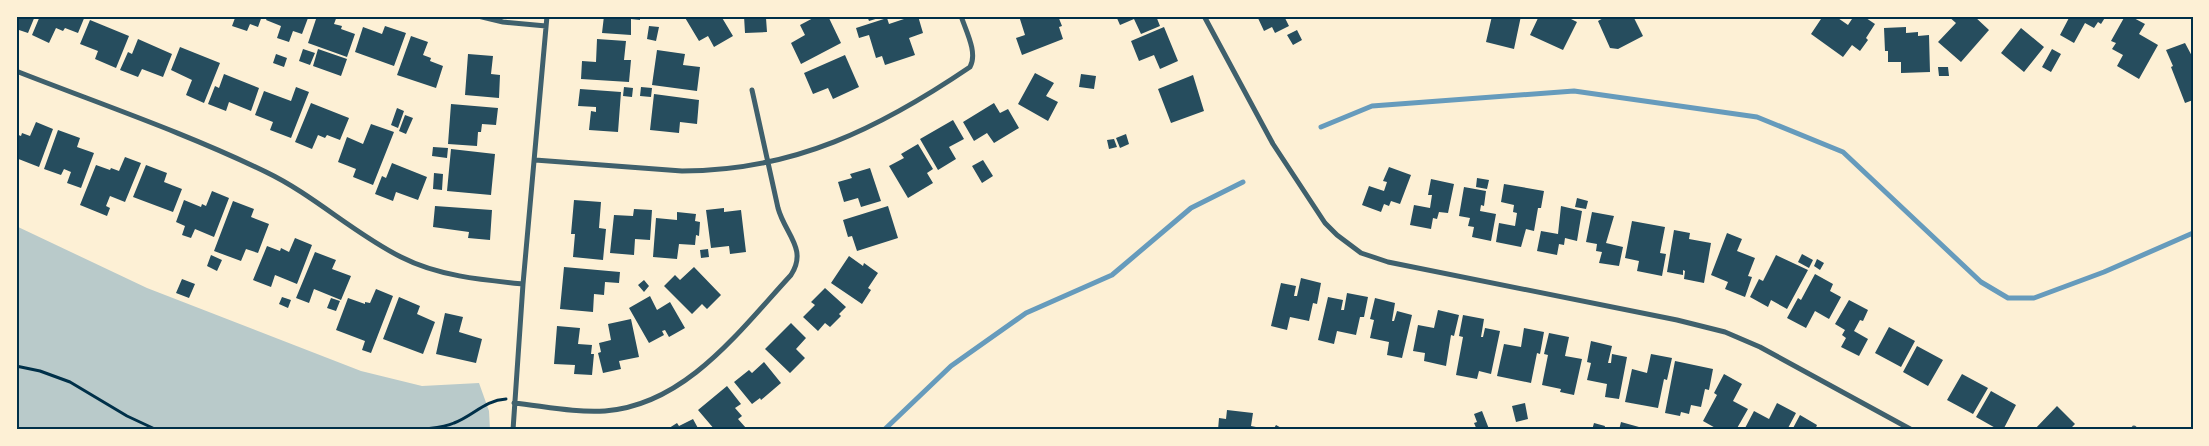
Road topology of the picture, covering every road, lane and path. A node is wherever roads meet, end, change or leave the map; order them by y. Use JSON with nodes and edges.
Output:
{"nodes":[{"id":1,"x":478,"y":16,"type":"edge"},
{"id":2,"x":547,"y":16,"type":"edge"},
{"id":3,"x":961,"y":16,"type":"edge"},
{"id":4,"x":1204,"y":16,"type":"edge"},
{"id":5,"x":546,"y":26,"type":"junction"},
{"id":6,"x":16,"y":71,"type":"edge"},
{"id":7,"x":752,"y":90,"type":"dead end"},
{"id":8,"x":535,"y":160,"type":"junction"},
{"id":9,"x":767,"y":162,"type":"junction"},
{"id":10,"x":523,"y":284,"type":"junction"},
{"id":11,"x":16,"y":366,"type":"edge"},
{"id":12,"x":514,"y":401,"type":"junction"},
{"id":13,"x":157,"y":430,"type":"edge"},
{"id":14,"x":419,"y":430,"type":"edge"},
{"id":15,"x":513,"y":430,"type":"edge"},
{"id":16,"x":1912,"y":430,"type":"edge"}],
"edges":[{"from":1,"to":5,"type":"street"},
{"from":2,"to":5,"type":"street"},
{"from":3,"to":9,"type":"street"},
{"from":4,"to":16,"type":"street"},
{"from":5,"to":8,"type":"street"},
{"from":6,"to":10,"type":"street"},
{"from":7,"to":9,"type":"street"},
{"from":8,"to":9,"type":"street"},
{"from":8,"to":10,"type":"street"},
{"from":9,"to":12,"type":"street"},
{"from":10,"to":12,"type":"street"},
{"from":11,"to":13,"type":"path"},
{"from":12,"to":14,"type":"path"},
{"from":12,"to":15,"type":"street"}]}
